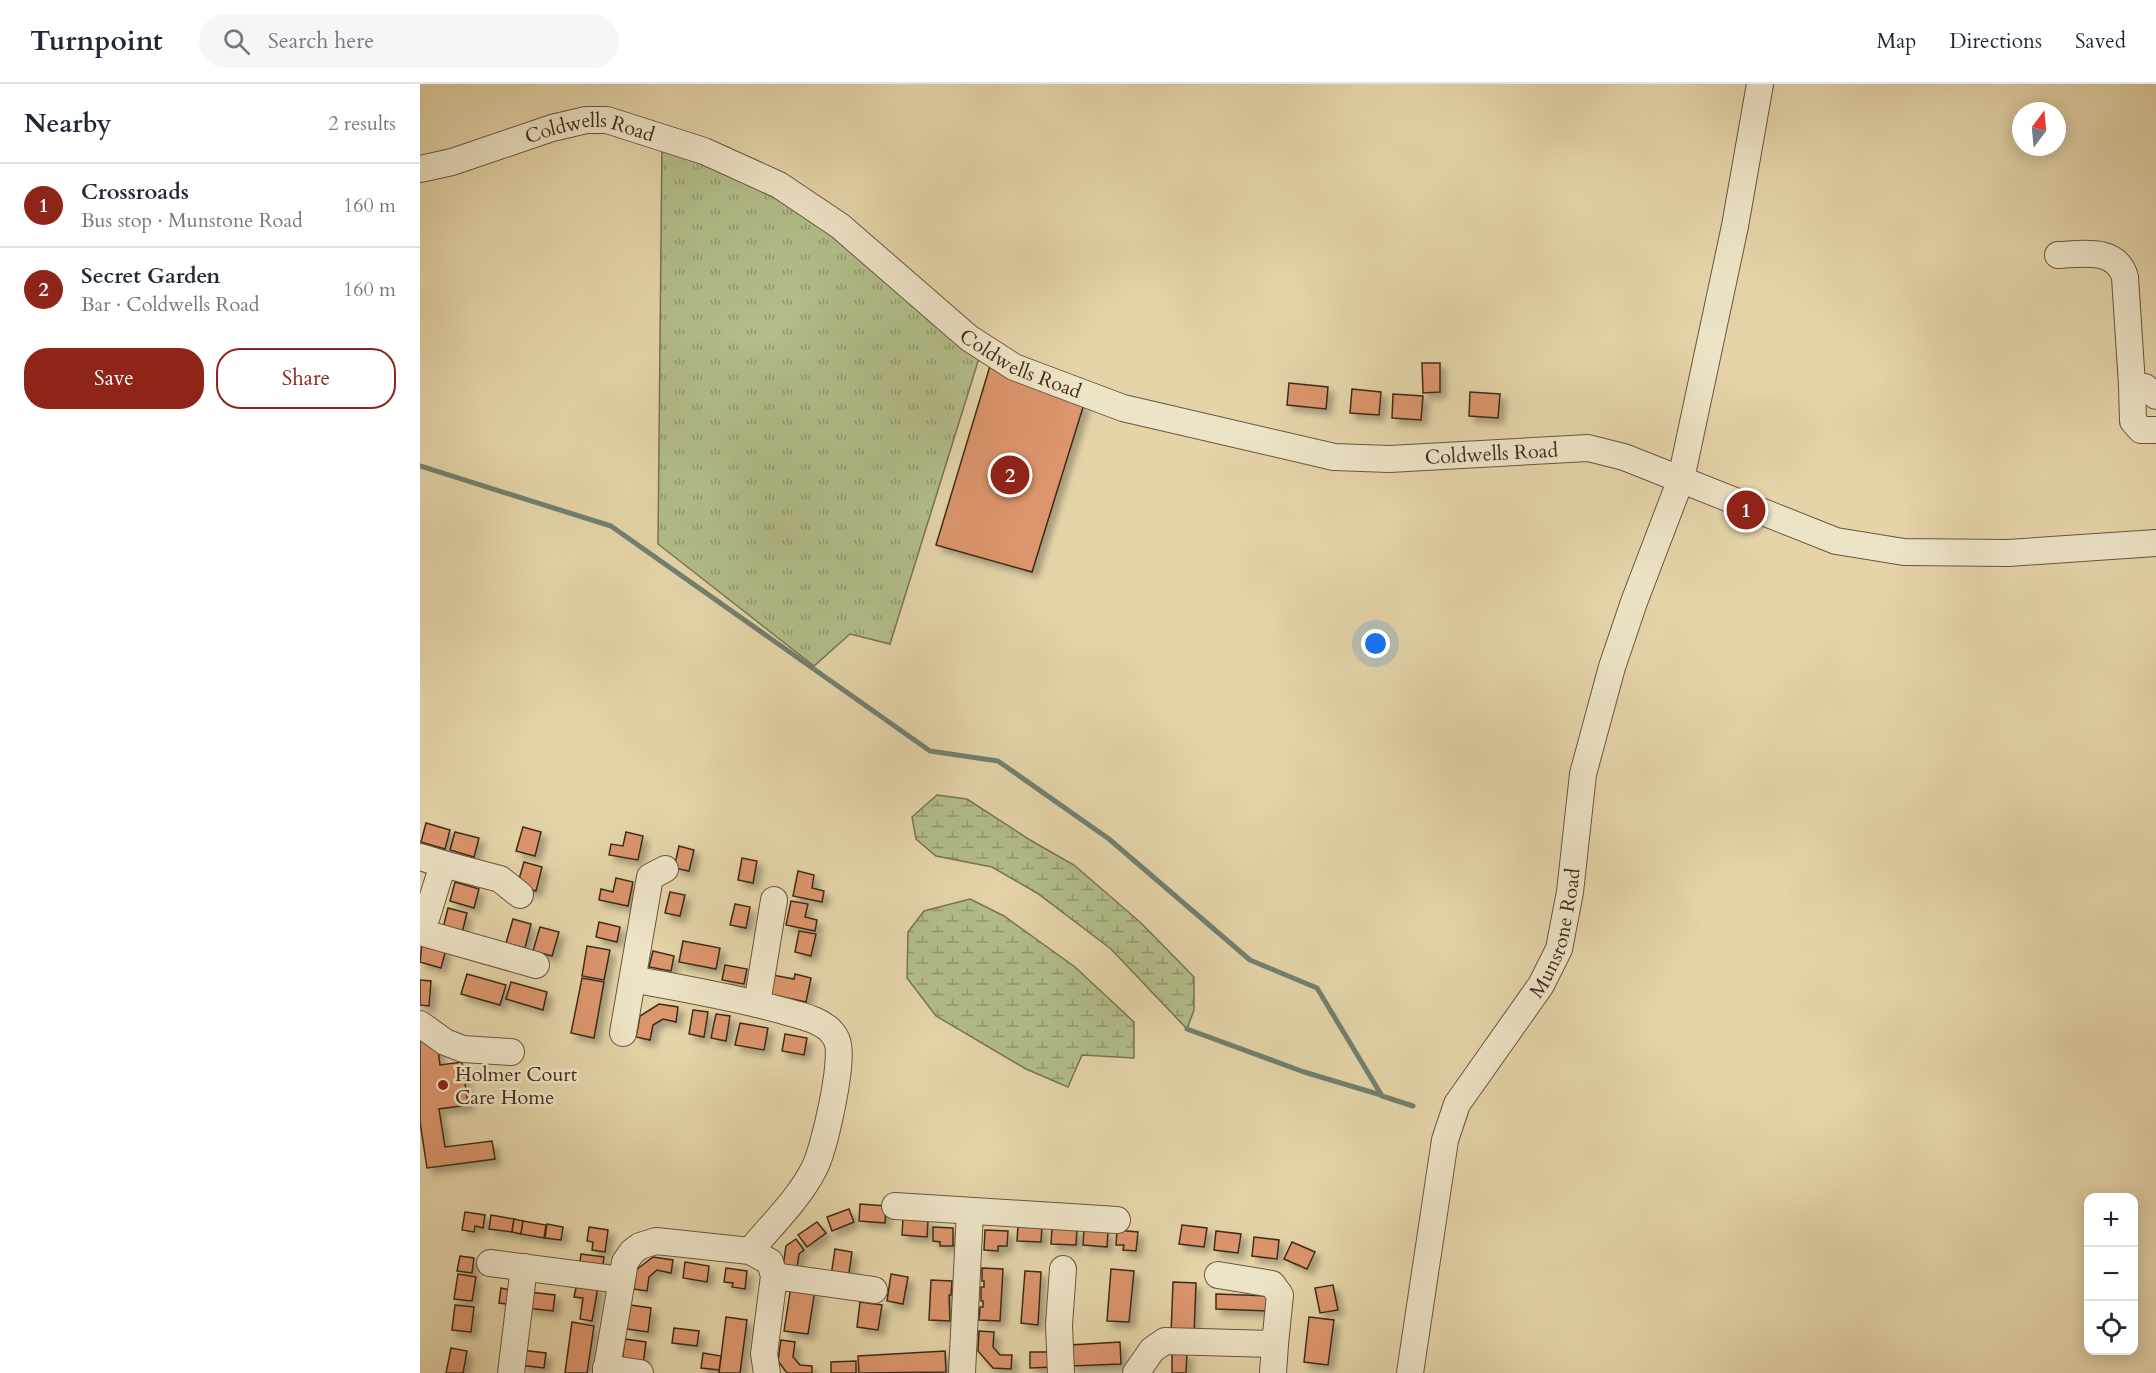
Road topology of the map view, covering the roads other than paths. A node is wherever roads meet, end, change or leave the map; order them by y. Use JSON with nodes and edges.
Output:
{"nodes":[{"id":1,"x":1760,"y":84,"type":"edge"},
{"id":2,"x":420,"y":169,"type":"edge"},
{"id":3,"x":2058,"y":255,"type":"dead end"},
{"id":4,"x":2132,"y":385,"type":"junction"},
{"id":5,"x":2156,"y":396,"type":"edge"},
{"id":6,"x":2156,"y":430,"type":"edge"},
{"id":7,"x":1682,"y":479,"type":"junction"},
{"id":8,"x":2156,"y":543,"type":"edge"},
{"id":9,"x":431,"y":861,"type":"edge"},
{"id":10,"x":665,"y":869,"type":"dead end"},
{"id":11,"x":520,"y":895,"type":"dead end"},
{"id":12,"x":774,"y":900,"type":"dead end"},
{"id":13,"x":420,"y":925,"type":"edge"},
{"id":14,"x":420,"y":932,"type":"edge"},
{"id":15,"x":536,"y":965,"type":"dead end"},
{"id":16,"x":633,"y":979,"type":"junction"},
{"id":17,"x":757,"y":1004,"type":"junction"},
{"id":18,"x":420,"y":1024,"type":"edge"},
{"id":19,"x":624,"y":1033,"type":"dead end"},
{"id":20,"x":511,"y":1052,"type":"dead end"},
{"id":21,"x":896,"y":1206,"type":"dead end"},
{"id":22,"x":970,"y":1211,"type":"junction"},
{"id":23,"x":1117,"y":1220,"type":"dead end"},
{"id":24,"x":750,"y":1251,"type":"junction"},
{"id":25,"x":490,"y":1263,"type":"dead end"},
{"id":26,"x":524,"y":1267,"type":"junction"},
{"id":27,"x":1064,"y":1269,"type":"dead end"},
{"id":28,"x":1218,"y":1275,"type":"dead end"},
{"id":29,"x":774,"y":1276,"type":"junction"},
{"id":30,"x":621,"y":1280,"type":"junction"},
{"id":31,"x":874,"y":1290,"type":"dead end"},
{"id":32,"x":1275,"y":1344,"type":"junction"},
{"id":33,"x":606,"y":1371,"type":"edge"},
{"id":34,"x":511,"y":1373,"type":"edge"},
{"id":35,"x":640,"y":1373,"type":"edge"},
{"id":36,"x":767,"y":1373,"type":"edge"},
{"id":37,"x":962,"y":1373,"type":"edge"},
{"id":38,"x":1061,"y":1373,"type":"edge"},
{"id":39,"x":1136,"y":1373,"type":"edge"},
{"id":40,"x":1273,"y":1373,"type":"edge"},
{"id":41,"x":1410,"y":1373,"type":"edge"}],
"edges":[{"from":1,"to":7,"type":"street","name":"Munstone Road"},
{"from":2,"to":7,"type":"street","name":"Coldwells Road"},
{"from":3,"to":4,"type":"street"},
{"from":4,"to":5,"type":"street"},
{"from":4,"to":6,"type":"street"},
{"from":7,"to":8,"type":"street","name":"Coldwells Road"},
{"from":7,"to":41,"type":"street","name":"Munstone Road"},
{"from":9,"to":11,"type":"street"},
{"from":9,"to":13,"type":"street"},
{"from":10,"to":16,"type":"street"},
{"from":12,"to":17,"type":"street"},
{"from":14,"to":15,"type":"street"},
{"from":16,"to":17,"type":"street"},
{"from":16,"to":19,"type":"street"},
{"from":17,"to":24,"type":"street"},
{"from":18,"to":20,"type":"street"},
{"from":21,"to":22,"type":"street"},
{"from":22,"to":23,"type":"street"},
{"from":22,"to":37,"type":"street"},
{"from":24,"to":29,"type":"street"},
{"from":24,"to":30,"type":"street"},
{"from":25,"to":26,"type":"street"},
{"from":26,"to":30,"type":"street"},
{"from":26,"to":34,"type":"street"},
{"from":27,"to":38,"type":"street"},
{"from":28,"to":32,"type":"street"},
{"from":29,"to":31,"type":"street"},
{"from":29,"to":36,"type":"street"},
{"from":30,"to":33,"type":"street"},
{"from":32,"to":39,"type":"street"},
{"from":32,"to":40,"type":"street"},
{"from":33,"to":35,"type":"street"}]}
